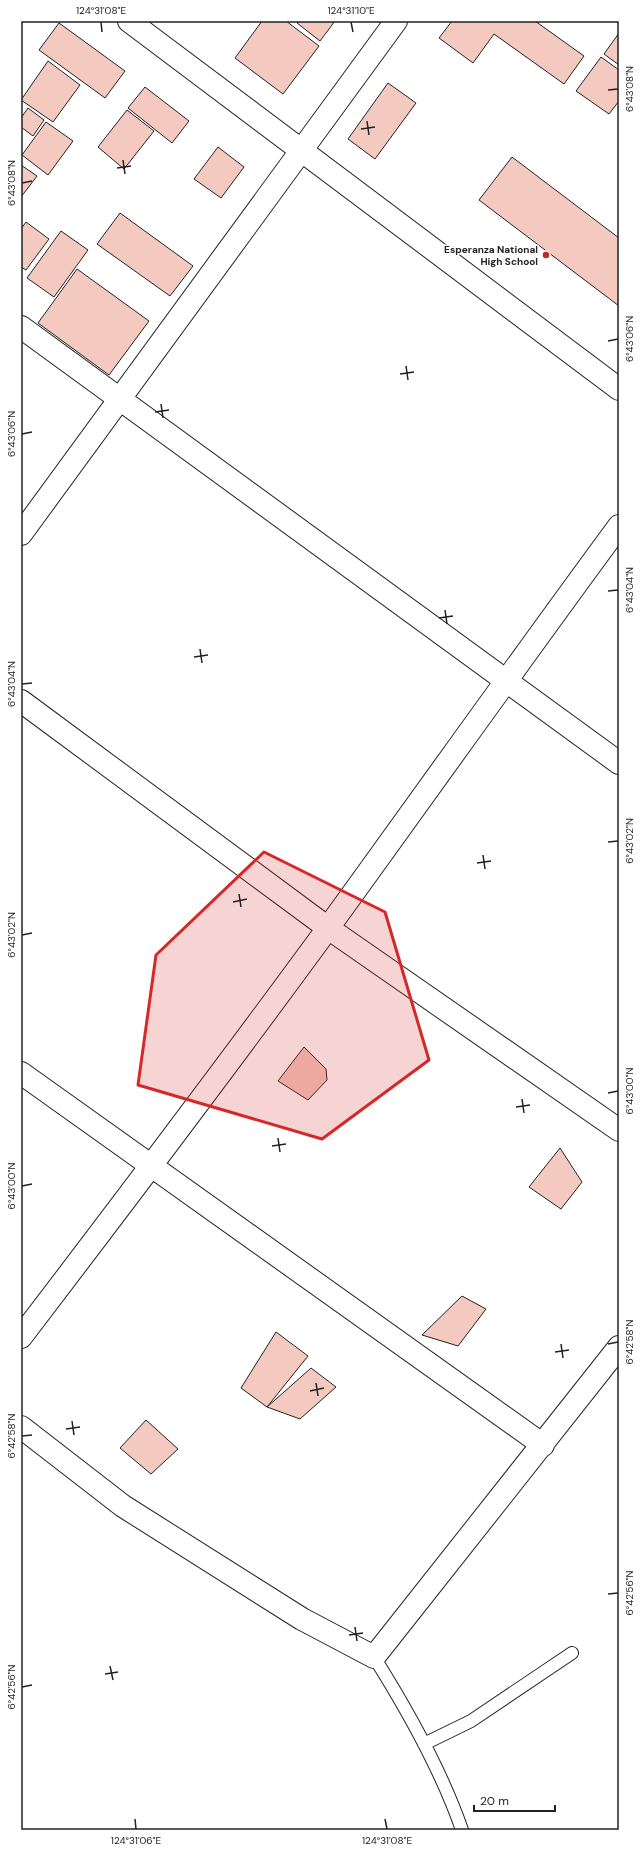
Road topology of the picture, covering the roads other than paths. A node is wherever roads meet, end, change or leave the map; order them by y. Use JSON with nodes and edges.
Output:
{"nodes":[{"id":1,"x":129,"y":21,"type":"edge"},
{"id":2,"x":396,"y":21,"type":"edge"},
{"id":3,"x":301,"y":151,"type":"junction"},
{"id":4,"x":21,"y":327,"type":"edge"},
{"id":5,"x":619,"y":389,"type":"edge"},
{"id":6,"x":119,"y":400,"type":"junction"},
{"id":7,"x":619,"y":526,"type":"edge"},
{"id":8,"x":21,"y":534,"type":"edge"},
{"id":9,"x":506,"y":680,"type":"junction"},
{"id":10,"x":21,"y":701,"type":"edge"},
{"id":11,"x":619,"y":763,"type":"edge"},
{"id":12,"x":328,"y":928,"type":"junction"},
{"id":13,"x":21,"y":1073,"type":"edge"},
{"id":14,"x":619,"y":1130,"type":"edge"},
{"id":15,"x":152,"y":1166,"type":"junction"},
{"id":16,"x":21,"y":1337,"type":"edge"},
{"id":17,"x":619,"y":1347,"type":"edge"},
{"id":18,"x":21,"y":1427,"type":"edge"},
{"id":19,"x":543,"y":1445,"type":"junction"},
{"id":20,"x":572,"y":1653,"type":"dead end"},
{"id":21,"x":374,"y":1657,"type":"junction"},
{"id":22,"x":424,"y":1744,"type":"junction"},
{"id":23,"x":462,"y":1830,"type":"edge"}],
"edges":[{"from":1,"to":3,"type":"street"},
{"from":2,"to":3,"type":"street"},
{"from":3,"to":5,"type":"street"},
{"from":3,"to":6,"type":"street"},
{"from":4,"to":6,"type":"street"},
{"from":6,"to":8,"type":"street"},
{"from":6,"to":9,"type":"street"},
{"from":7,"to":9,"type":"street"},
{"from":9,"to":11,"type":"street"},
{"from":9,"to":12,"type":"street"},
{"from":10,"to":12,"type":"street"},
{"from":12,"to":14,"type":"street"},
{"from":12,"to":15,"type":"street"},
{"from":13,"to":15,"type":"street"},
{"from":15,"to":16,"type":"street"},
{"from":15,"to":19,"type":"street"},
{"from":17,"to":19,"type":"street"},
{"from":18,"to":21,"type":"street"},
{"from":19,"to":21,"type":"street"},
{"from":20,"to":22,"type":"lane"},
{"from":21,"to":22,"type":"lane"},
{"from":22,"to":23,"type":"lane"}]}
